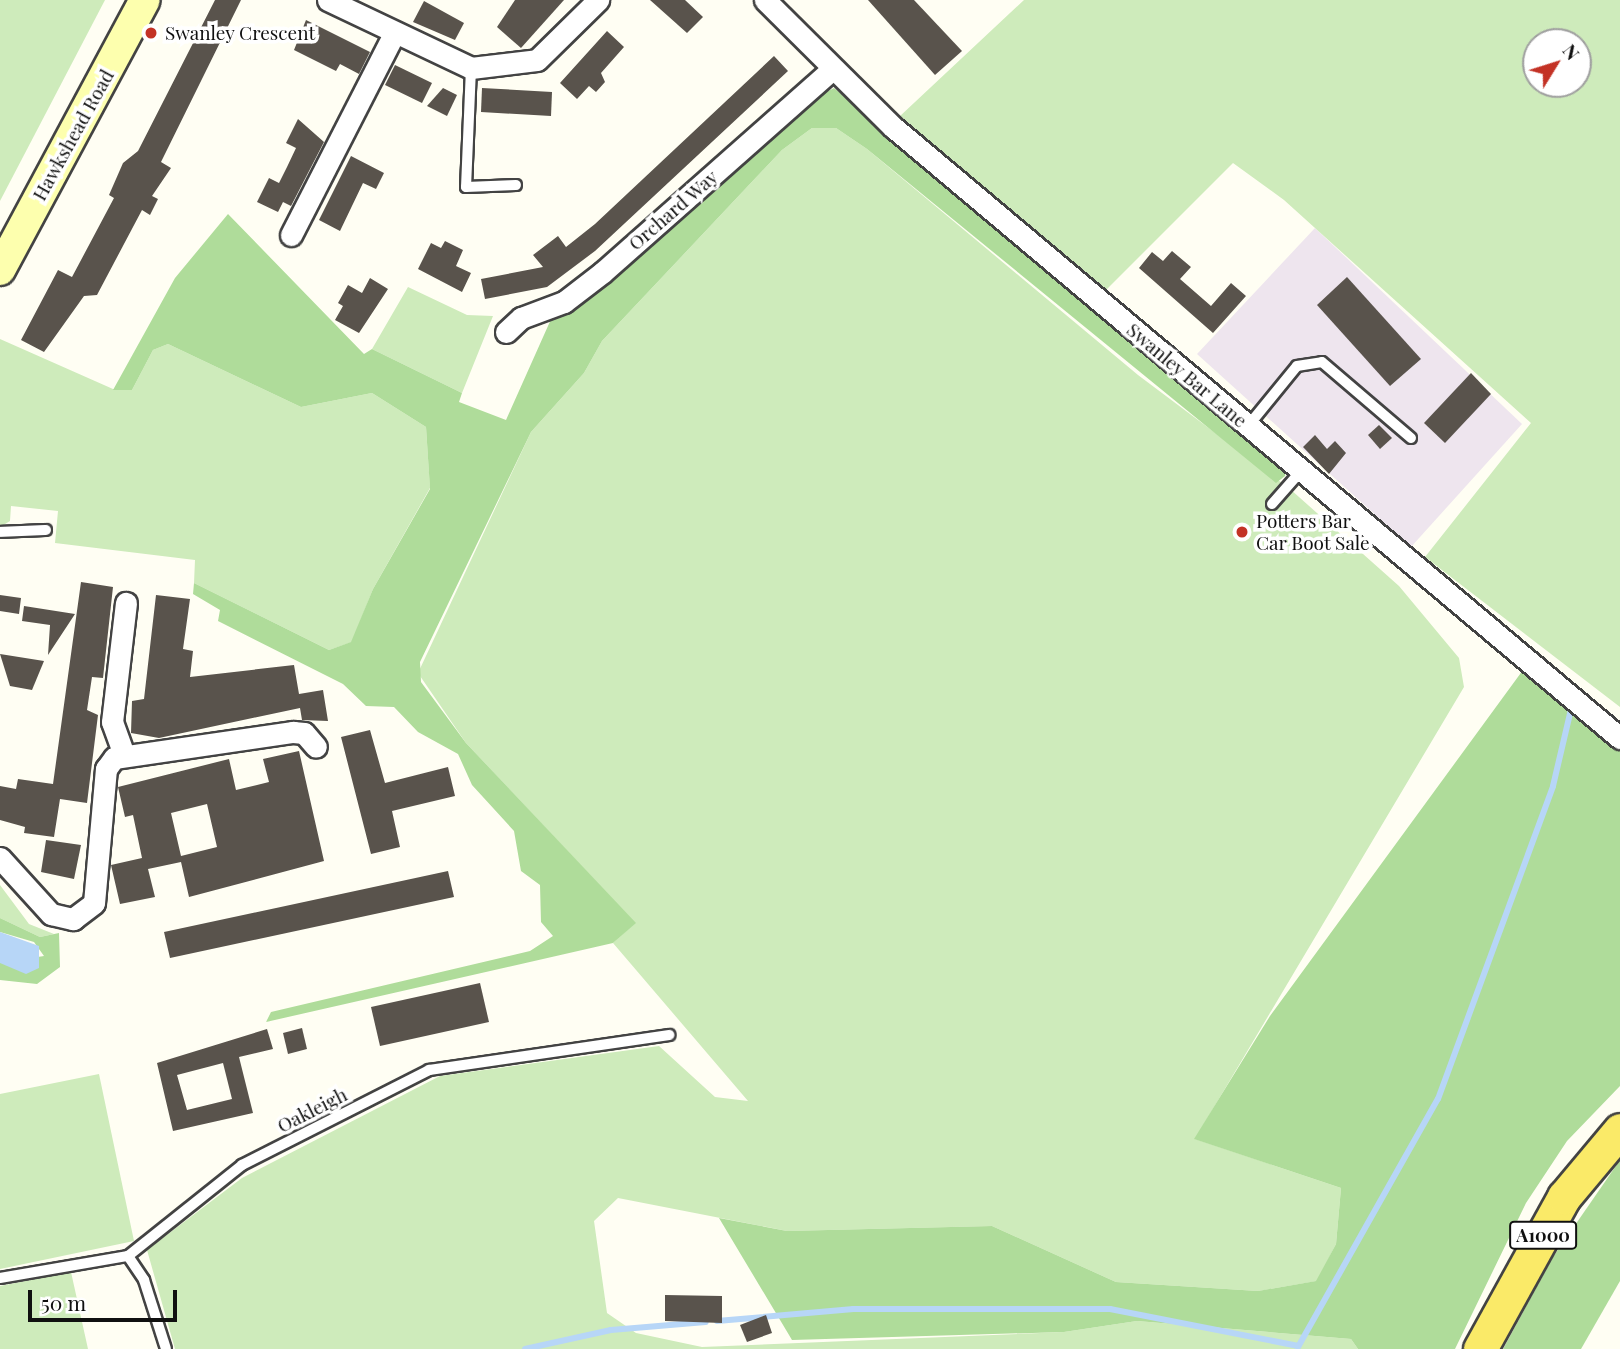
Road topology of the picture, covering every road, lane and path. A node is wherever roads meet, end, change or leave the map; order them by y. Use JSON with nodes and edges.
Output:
{"nodes":[{"id":1,"x":145,"y":0,"type":"edge"},
{"id":2,"x":328,"y":0,"type":"edge"},
{"id":3,"x":598,"y":0,"type":"edge"},
{"id":4,"x":765,"y":0,"type":"edge"},
{"id":5,"x":394,"y":34,"type":"junction"},
{"id":6,"x":471,"y":68,"type":"junction"},
{"id":7,"x":831,"y":70,"type":"junction"},
{"id":8,"x":516,"y":185,"type":"dead end"},
{"id":9,"x":290,"y":235,"type":"dead end"},
{"id":10,"x":0,"y":270,"type":"edge"},
{"id":11,"x":506,"y":332,"type":"dead end"},
{"id":12,"x":1248,"y":426,"type":"junction"},
{"id":13,"x":1411,"y":438,"type":"dead end"},
{"id":14,"x":1301,"y":471,"type":"junction"},
{"id":15,"x":1272,"y":504,"type":"dead end"},
{"id":16,"x":46,"y":530,"type":"dead end"},
{"id":17,"x":0,"y":532,"type":"edge"},
{"id":18,"x":126,"y":603,"type":"dead end"},
{"id":19,"x":1620,"y":738,"type":"edge"},
{"id":20,"x":316,"y":747,"type":"dead end"},
{"id":21,"x":123,"y":752,"type":"junction"},
{"id":22,"x":0,"y":858,"type":"edge"},
{"id":23,"x":669,"y":1035,"type":"dead end"},
{"id":24,"x":1620,"y":1130,"type":"edge"},
{"id":25,"x":128,"y":1256,"type":"junction"},
{"id":26,"x":0,"y":1278,"type":"edge"},
{"id":27,"x":166,"y":1349,"type":"edge"},
{"id":28,"x":1480,"y":1349,"type":"edge"}],
"edges":[{"from":1,"to":10,"type":"street","name":"Hawkshead Road"},
{"from":2,"to":5,"type":"street"},
{"from":3,"to":6,"type":"street"},
{"from":4,"to":7,"type":"street","name":"Swanley Bar Lane"},
{"from":5,"to":6,"type":"street"},
{"from":5,"to":9,"type":"street"},
{"from":6,"to":8,"type":"lane"},
{"from":7,"to":11,"type":"street","name":"Orchard Way"},
{"from":7,"to":12,"type":"street","name":"Swanley Bar Lane"},
{"from":12,"to":13,"type":"lane"},
{"from":12,"to":14,"type":"street","name":"Swanley Bar Lane"},
{"from":14,"to":15,"type":"lane"},
{"from":14,"to":19,"type":"street","name":"Swanley Bar Lane"},
{"from":16,"to":17,"type":"lane"},
{"from":18,"to":21,"type":"street"},
{"from":20,"to":21,"type":"street"},
{"from":21,"to":22,"type":"street"},
{"from":23,"to":25,"type":"lane","name":"Oakleigh"},
{"from":24,"to":28,"type":"main road","number":"A1000"},
{"from":25,"to":26,"type":"lane","name":"Oakleigh"},
{"from":25,"to":27,"type":"lane"}]}
